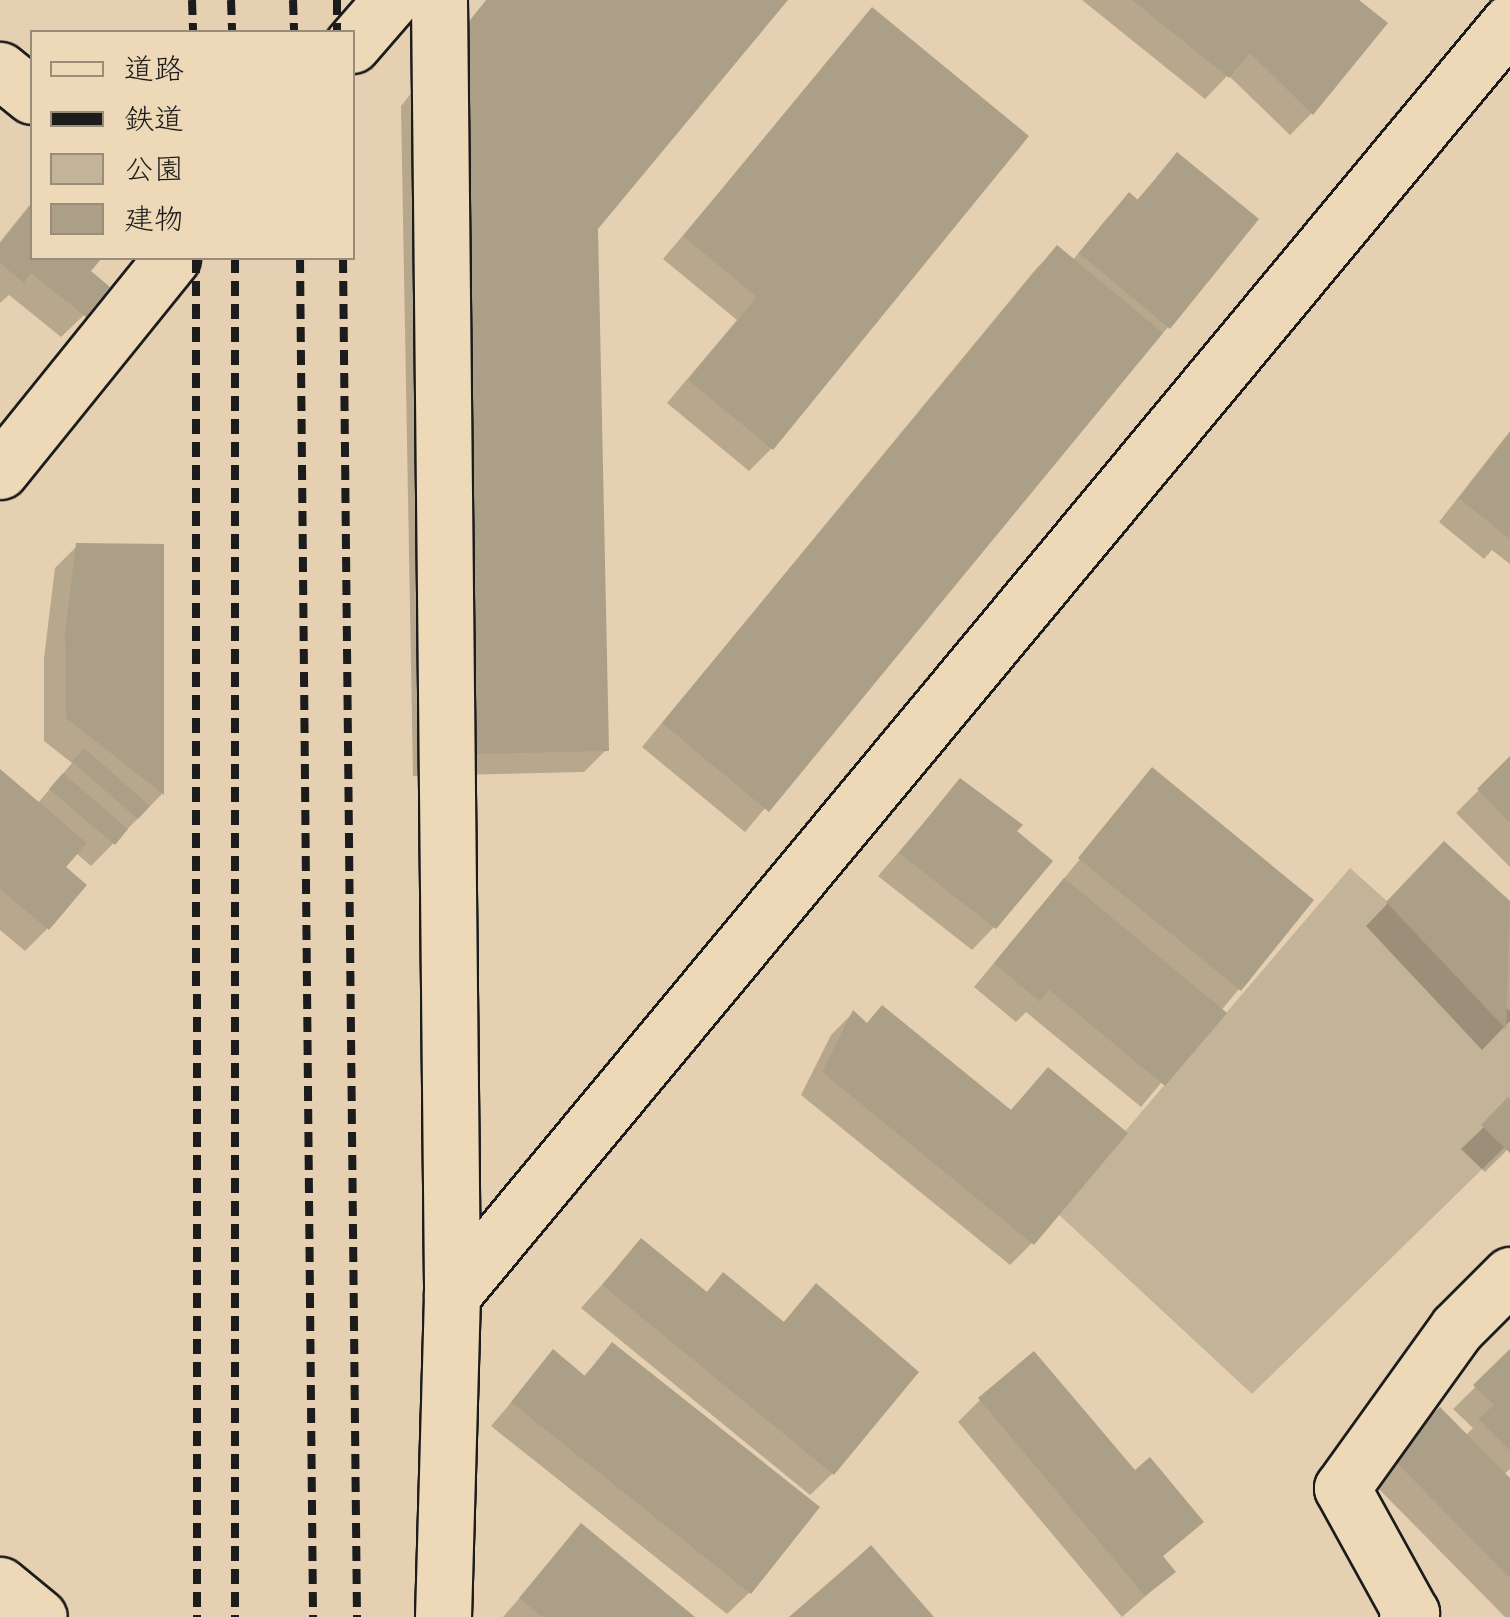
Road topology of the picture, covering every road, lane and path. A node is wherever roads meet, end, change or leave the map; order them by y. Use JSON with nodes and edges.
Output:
{"nodes":[{"id":1,"x":391,"y":0,"type":"edge"},
{"id":2,"x":439,"y":0,"type":"edge"},
{"id":3,"x":1510,"y":22,"type":"edge"},
{"id":4,"x":355,"y":42,"type":"edge"},
{"id":5,"x":0,"y":70,"type":"edge"},
{"id":6,"x":30,"y":94,"type":"edge"},
{"id":7,"x":152,"y":270,"type":"edge"},
{"id":8,"x":0,"y":470,"type":"edge"},
{"id":9,"x":1510,"y":1276,"type":"edge"},
{"id":10,"x":452,"y":1295,"type":"junction"},
{"id":11,"x":0,"y":1584,"type":"edge"},
{"id":12,"x":1411,"y":1616,"type":"edge"},
{"id":13,"x":38,"y":1617,"type":"edge"},
{"id":14,"x":443,"y":1617,"type":"edge"}],
"edges":[{"from":1,"to":4,"type":"street"},
{"from":2,"to":10,"type":"street"},
{"from":3,"to":10,"type":"street"},
{"from":5,"to":6,"type":"street"},
{"from":7,"to":8,"type":"street"},
{"from":9,"to":12,"type":"street"},
{"from":10,"to":14,"type":"street"},
{"from":11,"to":13,"type":"street"}]}
